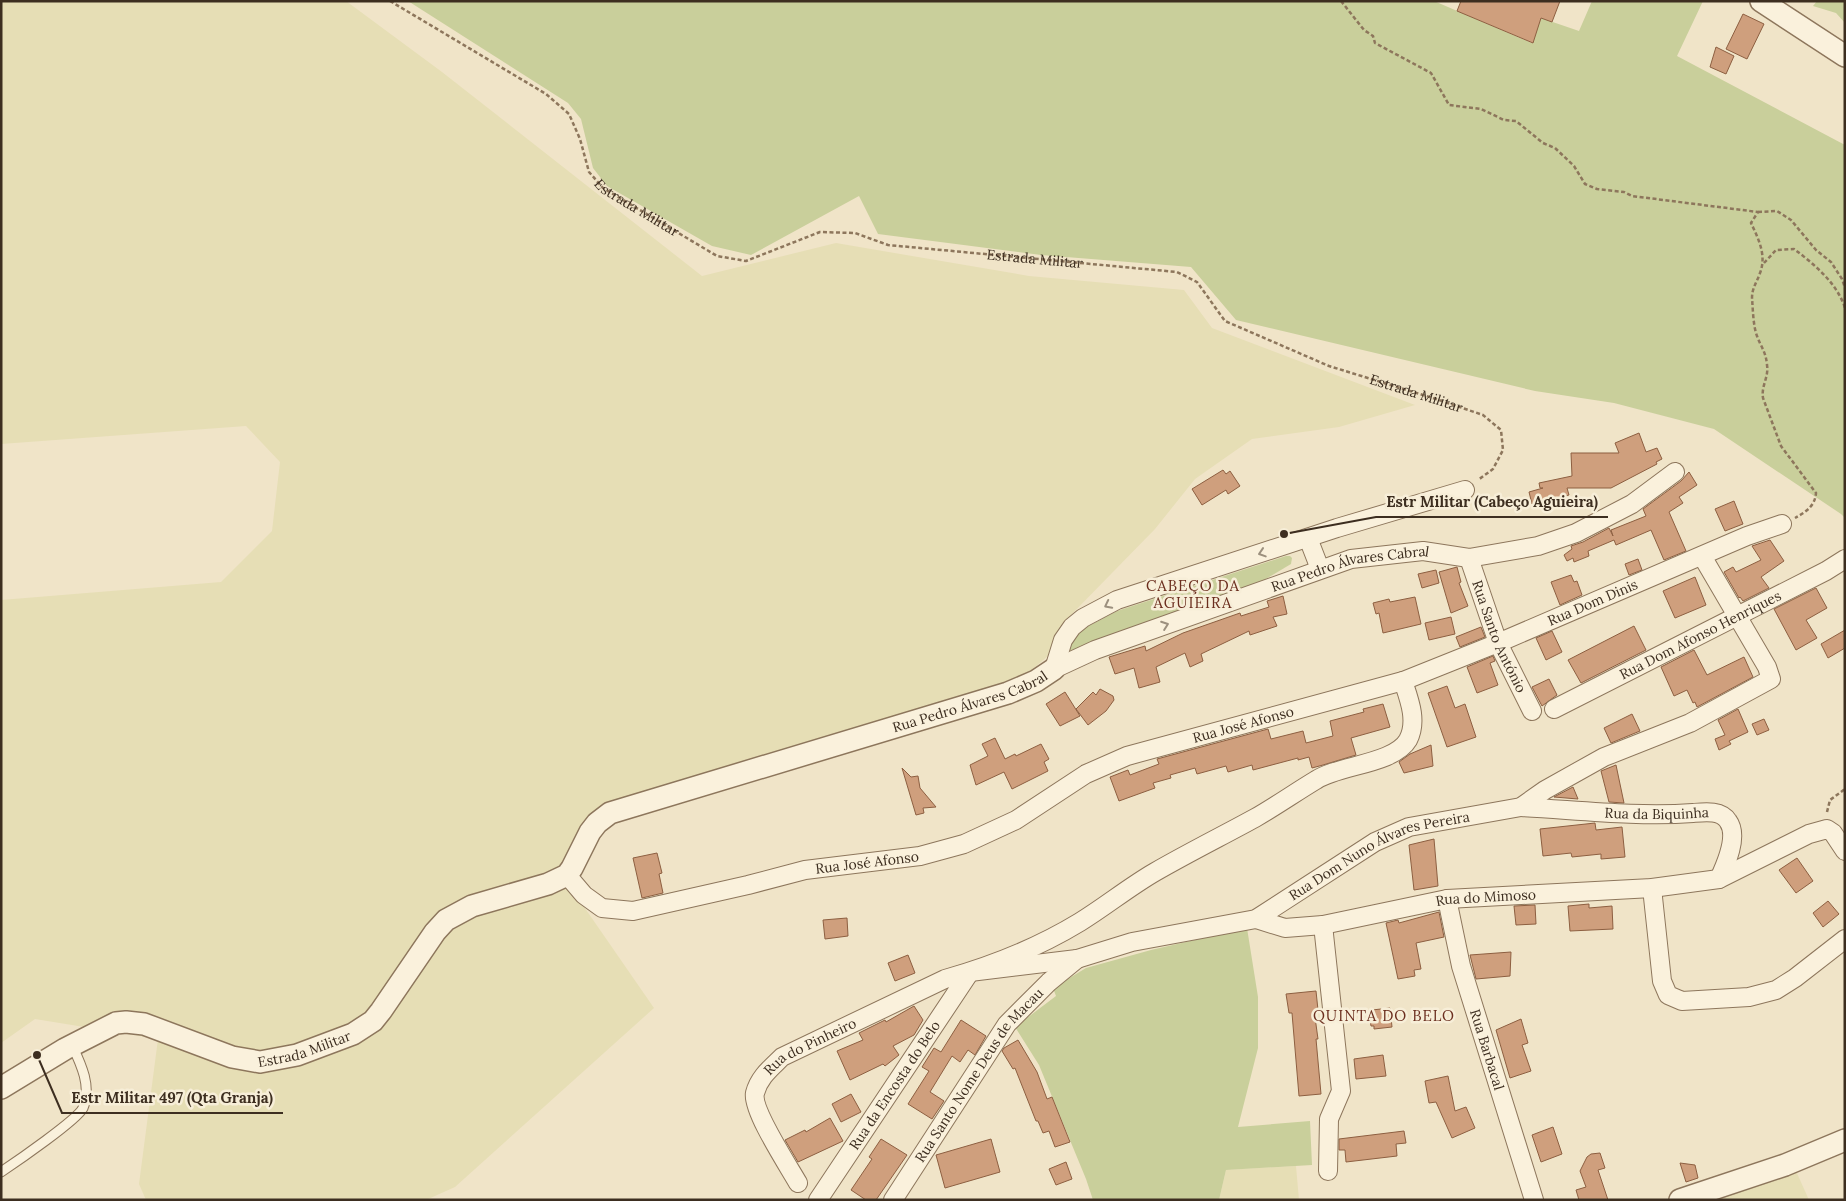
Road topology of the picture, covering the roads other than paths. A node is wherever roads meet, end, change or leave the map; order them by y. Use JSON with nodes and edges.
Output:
{"nodes":[{"id":1,"x":1761,"y":1,"type":"edge"},
{"id":2,"x":1845,"y":56,"type":"edge"},
{"id":3,"x":1675,"y":472,"type":"dead end"},
{"id":4,"x":1465,"y":490,"type":"road end"},
{"id":5,"x":1782,"y":524,"type":"road end"},
{"id":6,"x":1308,"y":538,"type":"junction"},
{"id":7,"x":1702,"y":556,"type":"junction"},
{"id":8,"x":1469,"y":558,"type":"junction"},
{"id":9,"x":1845,"y":559,"type":"edge"},
{"id":10,"x":1320,"y":569,"type":"junction"},
{"id":11,"x":1738,"y":617,"type":"junction"},
{"id":12,"x":1498,"y":643,"type":"junction"},
{"id":13,"x":1054,"y":669,"type":"junction"},
{"id":14,"x":1403,"y":681,"type":"junction"},
{"id":15,"x":1554,"y":709,"type":"dead end"},
{"id":16,"x":1532,"y":712,"type":"dead end"},
{"id":17,"x":1521,"y":807,"type":"junction"},
{"id":18,"x":1845,"y":850,"type":"edge"},
{"id":19,"x":566,"y":875,"type":"junction"},
{"id":20,"x":1719,"y":879,"type":"junction"},
{"id":21,"x":1652,"y":888,"type":"junction"},
{"id":22,"x":1447,"y":899,"type":"junction"},
{"id":23,"x":1256,"y":919,"type":"junction"},
{"id":24,"x":1323,"y":925,"type":"junction"},
{"id":25,"x":1845,"y":939,"type":"edge"},
{"id":26,"x":1077,"y":959,"type":"junction"},
{"id":27,"x":970,"y":972,"type":"junction"},
{"id":28,"x":72,"y":1045,"type":"junction"},
{"id":29,"x":1,"y":1088,"type":"edge"},
{"id":30,"x":1845,"y":1140,"type":"edge"},
{"id":31,"x":1328,"y":1171,"type":"dead end"},
{"id":32,"x":1,"y":1172,"type":"edge"},
{"id":33,"x":798,"y":1183,"type":"dead end"},
{"id":34,"x":818,"y":1200,"type":"edge"},
{"id":35,"x":893,"y":1200,"type":"edge"},
{"id":36,"x":1534,"y":1200,"type":"edge"},
{"id":37,"x":1680,"y":1200,"type":"edge"}],
"edges":[{"from":1,"to":2,"type":"street"},
{"from":3,"to":8,"type":"street","name":"Rua Pedro Álvares Cabral"},
{"from":4,"to":6,"type":"street"},
{"from":5,"to":7,"type":"street","name":"Rua Dom Dinis"},
{"from":6,"to":10,"type":"street"},
{"from":6,"to":13,"type":"street","one_way":true},
{"from":7,"to":11,"type":"street"},
{"from":7,"to":12,"type":"street","name":"Rua Dom Dinis"},
{"from":8,"to":10,"type":"street","name":"Rua Pedro Álvares Cabral"},
{"from":8,"to":12,"type":"street","name":"Rua Santo António"},
{"from":9,"to":11,"type":"street","name":"Rua Dom Afonso Henriques"},
{"from":13,"to":10,"type":"street","name":"Rua Pedro Álvares Cabral","one_way":true},
{"from":11,"to":15,"type":"street","name":"Rua Dom Afonso Henriques"},
{"from":11,"to":17,"type":"street","name":"Rua Dom Nuno Álvares Pereira"},
{"from":12,"to":14,"type":"street","name":"Rua Dom Dinis"},
{"from":12,"to":16,"type":"street","name":"Rua Santo António"},
{"from":13,"to":19,"type":"street","name":"Rua Pedro Álvares Cabral"},
{"from":14,"to":19,"type":"street","name":"Rua José Afonso"},
{"from":14,"to":27,"type":"street"},
{"from":17,"to":20,"type":"street","name":"Rua da Biquinha"},
{"from":17,"to":23,"type":"street","name":"Rua Dom Nuno Álvares Pereira"},
{"from":18,"to":20,"type":"street","name":"Rua do Mimoso"},
{"from":19,"to":28,"type":"street","name":"Estrada Militar"},
{"from":20,"to":21,"type":"street","name":"Rua do Mimoso"},
{"from":21,"to":22,"type":"street","name":"Rua do Mimoso"},
{"from":21,"to":25,"type":"street"},
{"from":22,"to":24,"type":"street","name":"Rua do Mimoso"},
{"from":22,"to":36,"type":"street","name":"Rua Barbacal"},
{"from":23,"to":24,"type":"street","name":"Rua do Mimoso"},
{"from":23,"to":26,"type":"street","name":"Rua Dom Nuno Álvares Pereira"},
{"from":24,"to":31,"type":"street"},
{"from":26,"to":27,"type":"street","name":"Rua Dom Nuno Álvares Pereira"},
{"from":26,"to":35,"type":"street","name":"Rua Santo Nome Deus de Macau"},
{"from":27,"to":33,"type":"street","name":"Rua do Pinheiro"},
{"from":27,"to":34,"type":"street","name":"Rua da Encosta do Belo"},
{"from":28,"to":29,"type":"street","name":"Estrada Militar"},
{"from":28,"to":32,"type":"lane"},
{"from":30,"to":37,"type":"street"}]}
